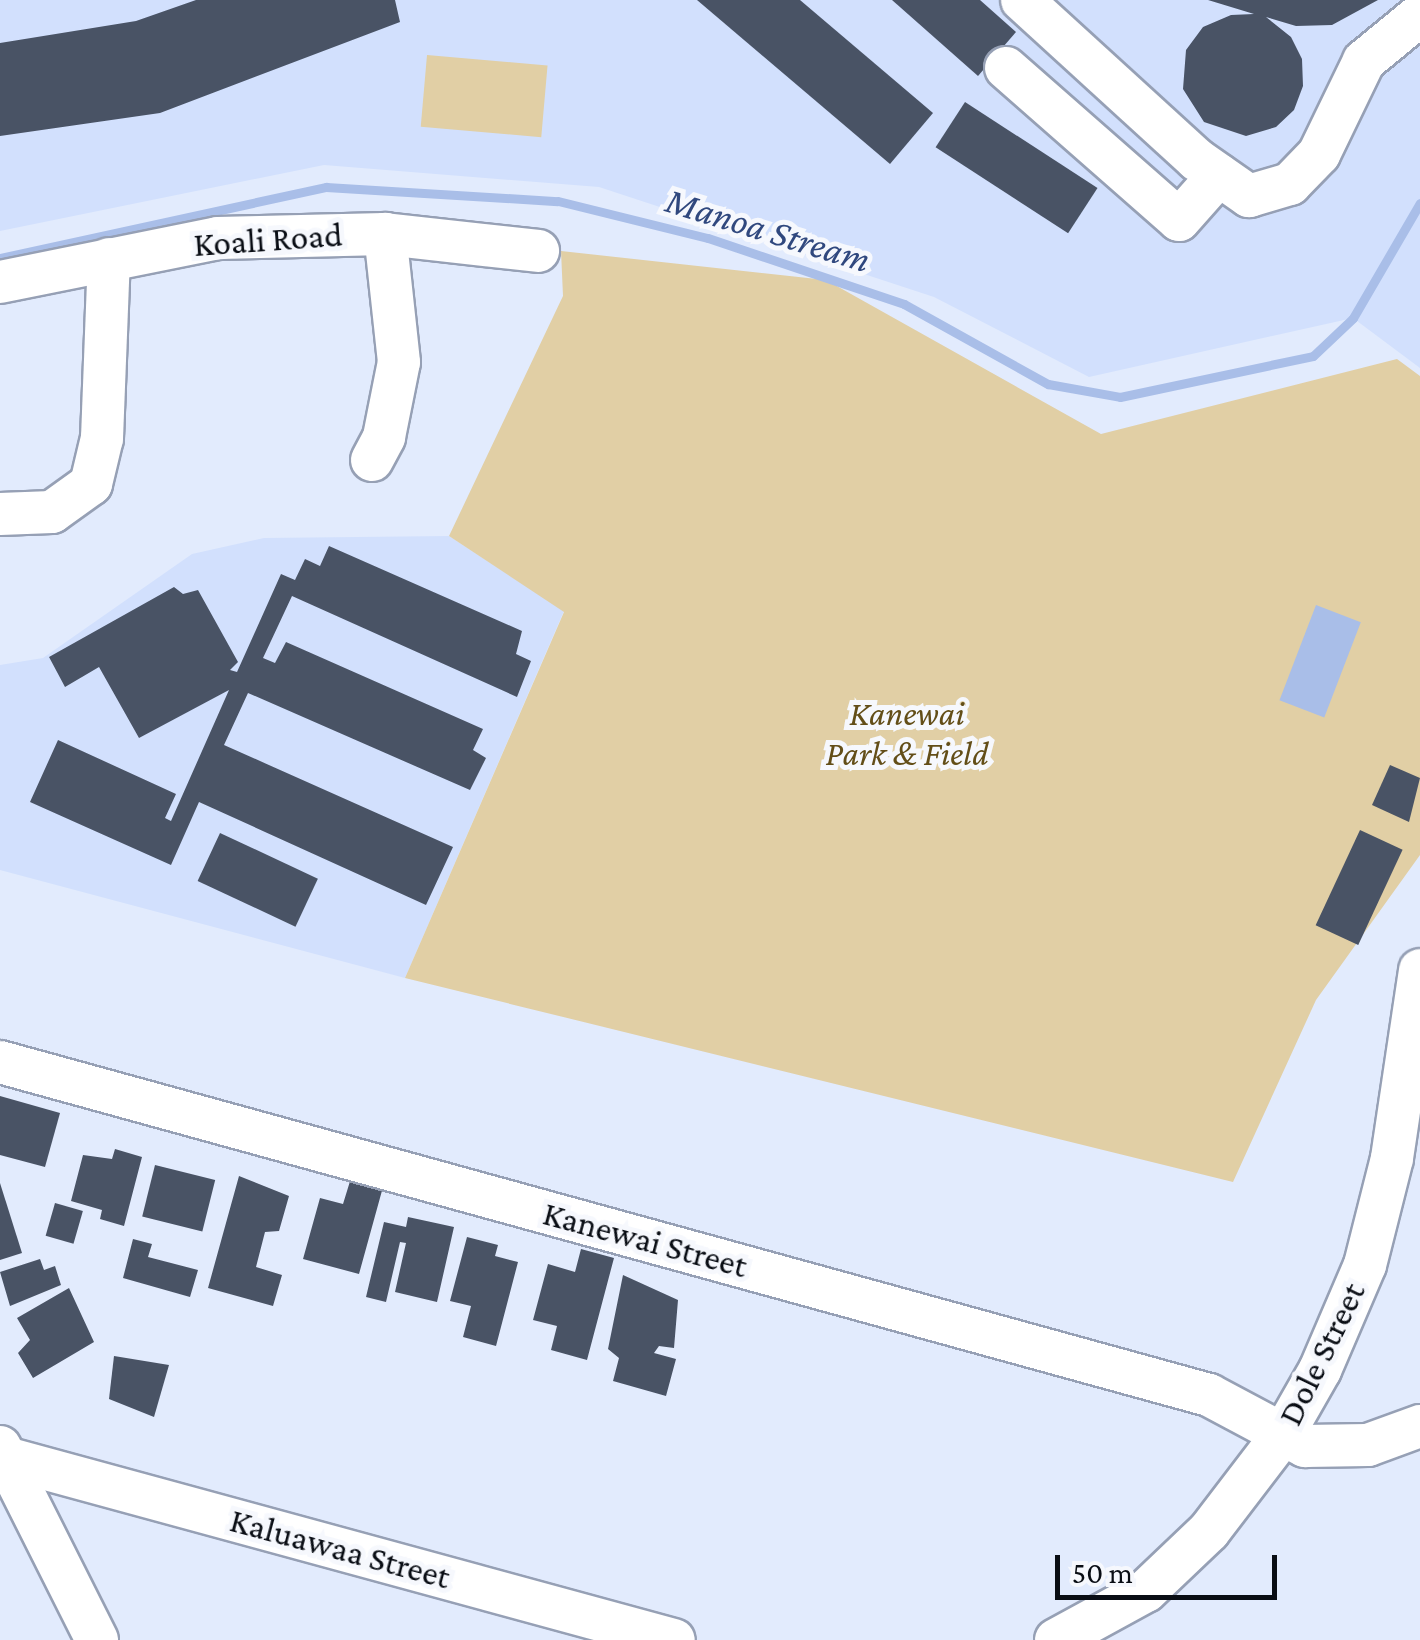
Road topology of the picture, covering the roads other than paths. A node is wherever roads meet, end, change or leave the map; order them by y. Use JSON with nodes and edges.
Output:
{"nodes":[{"id":1,"x":1022,"y":0,"type":"edge"},
{"id":2,"x":1420,"y":15,"type":"edge"},
{"id":3,"x":1006,"y":68,"type":"dead end"},
{"id":4,"x":1219,"y":174,"type":"junction"},
{"id":5,"x":385,"y":234,"type":"junction"},
{"id":6,"x":538,"y":250,"type":"dead end"},
{"id":7,"x":108,"y":260,"type":"junction"},
{"id":8,"x":0,"y":282,"type":"edge"},
{"id":9,"x":372,"y":460,"type":"dead end"},
{"id":10,"x":0,"y":514,"type":"edge"},
{"id":11,"x":1420,"y":970,"type":"edge"},
{"id":12,"x":0,"y":1062,"type":"edge"},
{"id":13,"x":1420,"y":1426,"type":"edge"},
{"id":14,"x":1284,"y":1433,"type":"junction"},
{"id":15,"x":3,"y":1452,"type":"edge"},
{"id":16,"x":97,"y":1640,"type":"edge"},
{"id":17,"x":674,"y":1640,"type":"edge"},
{"id":18,"x":1056,"y":1640,"type":"edge"}],
"edges":[{"from":1,"to":4,"type":"street"},
{"from":2,"to":4,"type":"street"},
{"from":3,"to":4,"type":"street"},
{"from":5,"to":6,"type":"street","name":"Koali Road"},
{"from":5,"to":7,"type":"street","name":"Koali Road"},
{"from":5,"to":9,"type":"street"},
{"from":7,"to":8,"type":"street","name":"Koali Road"},
{"from":7,"to":10,"type":"street"},
{"from":11,"to":14,"type":"street","name":"Dole Street"},
{"from":12,"to":14,"type":"street","name":"Kanewai Street"},
{"from":13,"to":14,"type":"street","name":"Kanewai Street"},
{"from":14,"to":18,"type":"street","name":"Dole Street"},
{"from":15,"to":16,"type":"street"},
{"from":15,"to":17,"type":"street","name":"Kaluawaa Street"}]}
